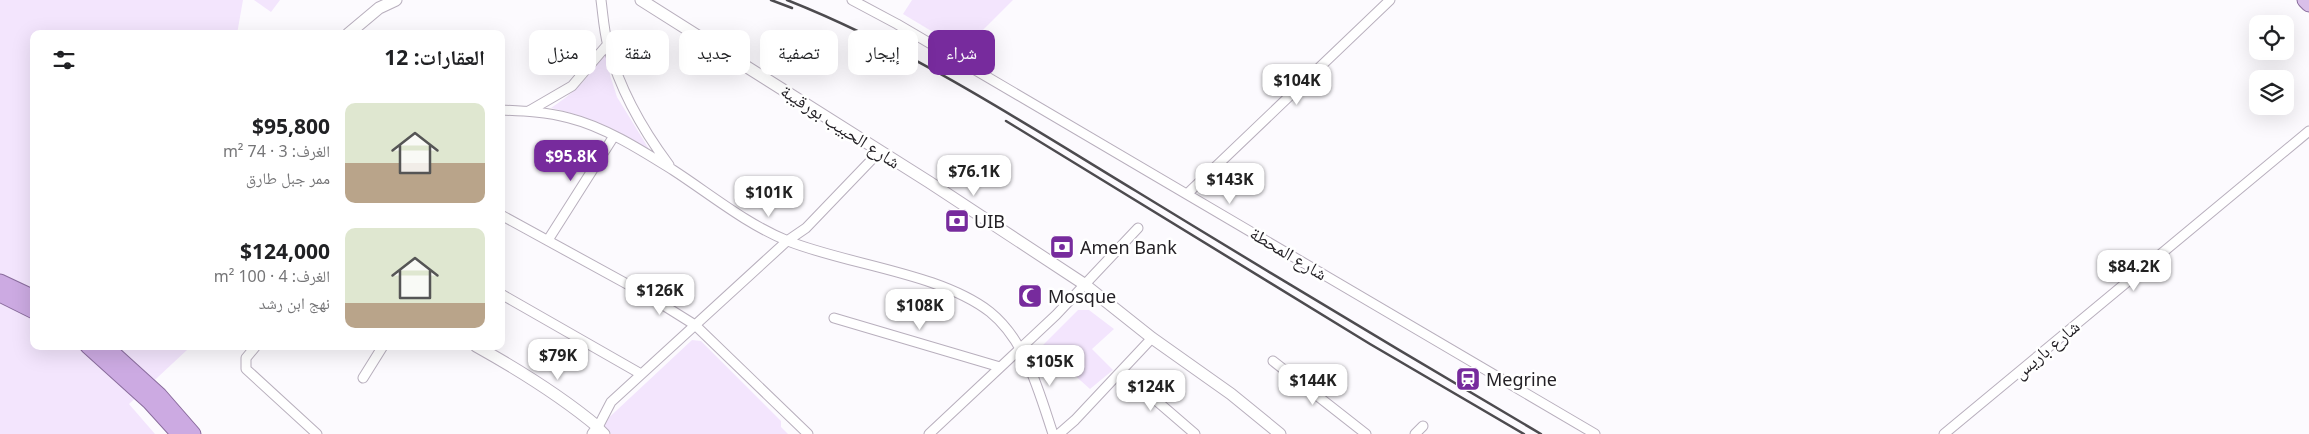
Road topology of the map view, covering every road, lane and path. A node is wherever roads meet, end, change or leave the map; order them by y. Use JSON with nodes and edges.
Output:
{"nodes":[{"id":1,"x":396,"y":0,"type":"edge"},
{"id":2,"x":601,"y":0,"type":"edge"},
{"id":3,"x":641,"y":0,"type":"edge"},
{"id":4,"x":852,"y":0,"type":"edge"},
{"id":5,"x":1390,"y":0,"type":"edge"},
{"id":6,"x":2305,"y":0,"type":"edge"},
{"id":7,"x":2309,"y":4,"type":"edge"},
{"id":8,"x":353,"y":30,"type":"edge"},
{"id":9,"x":606,"y":38,"type":"edge"},
{"id":10,"x":606,"y":46,"type":"edge"},
{"id":11,"x":619,"y":75,"type":"edge"},
{"id":12,"x":505,"y":110,"type":"edge"},
{"id":13,"x":529,"y":111,"type":"junction"},
{"id":14,"x":2309,"y":131,"type":"edge"},
{"id":15,"x":614,"y":136,"type":"junction"},
{"id":16,"x":879,"y":152,"type":"junction"},
{"id":17,"x":672,"y":170,"type":"junction"},
{"id":18,"x":1187,"y":194,"type":"junction"},
{"id":19,"x":505,"y":217,"type":"edge"},
{"id":20,"x":1138,"y":228,"type":"dead end"},
{"id":21,"x":548,"y":240,"type":"junction"},
{"id":22,"x":787,"y":241,"type":"junction"},
{"id":23,"x":0,"y":282,"type":"edge"},
{"id":24,"x":1084,"y":284,"type":"junction"},
{"id":25,"x":0,"y":294,"type":"edge"},
{"id":26,"x":30,"y":296,"type":"edge"},
{"id":27,"x":505,"y":296,"type":"edge"},
{"id":28,"x":30,"y":309,"type":"edge"},
{"id":29,"x":834,"y":318,"type":"dead end"},
{"id":30,"x":695,"y":325,"type":"junction"},
{"id":31,"x":1152,"y":338,"type":"junction"},
{"id":32,"x":92,"y":350,"type":"edge"},
{"id":33,"x":109,"y":350,"type":"edge"},
{"id":34,"x":253,"y":350,"type":"edge"},
{"id":35,"x":381,"y":350,"type":"edge"},
{"id":36,"x":483,"y":350,"type":"edge"},
{"id":37,"x":1021,"y":350,"type":"junction"},
{"id":38,"x":1273,"y":362,"type":"dead end"},
{"id":39,"x":1000,"y":367,"type":"junction"},
{"id":40,"x":1122,"y":371,"type":"junction"},
{"id":41,"x":641,"y":374,"type":"junction"},
{"id":42,"x":364,"y":378,"type":"dead end"},
{"id":43,"x":1423,"y":426,"type":"dead end"},
{"id":44,"x":599,"y":432,"type":"edge"},
{"id":45,"x":179,"y":434,"type":"edge"},
{"id":46,"x":193,"y":434,"type":"edge"},
{"id":47,"x":317,"y":434,"type":"edge"},
{"id":48,"x":808,"y":434,"type":"edge"},
{"id":49,"x":929,"y":434,"type":"edge"},
{"id":50,"x":1053,"y":434,"type":"edge"},
{"id":51,"x":1059,"y":434,"type":"edge"},
{"id":52,"x":1195,"y":434,"type":"edge"},
{"id":53,"x":1280,"y":434,"type":"edge"},
{"id":54,"x":1366,"y":434,"type":"edge"},
{"id":55,"x":1415,"y":434,"type":"edge"},
{"id":56,"x":1595,"y":434,"type":"edge"},
{"id":57,"x":1944,"y":434,"type":"edge"}],
"edges":[{"from":1,"to":8,"type":"street"},
{"from":2,"to":9,"type":"street"},
{"from":3,"to":16,"type":"street","name":"شارع الحبيب بورقيبة"},
{"from":4,"to":18,"type":"street","name":"شارع المحطة"},
{"from":5,"to":18,"type":"street"},
{"from":6,"to":7,"type":"main road"},
{"from":10,"to":13,"type":"street"},
{"from":11,"to":17,"type":"street"},
{"from":12,"to":13,"type":"street"},
{"from":13,"to":15,"type":"street"},
{"from":14,"to":57,"type":"street","name":"شارع باريس"},
{"from":15,"to":17,"type":"street"},
{"from":15,"to":21,"type":"street"},
{"from":16,"to":22,"type":"street"},
{"from":16,"to":24,"type":"street","name":"شارع الحبيب بورقيبة"},
{"from":17,"to":22,"type":"street"},
{"from":18,"to":56,"type":"street","name":"شارع المحطة"},
{"from":19,"to":21,"type":"street"},
{"from":20,"to":24,"type":"street"},
{"from":21,"to":30,"type":"street"},
{"from":22,"to":30,"type":"street"},
{"from":22,"to":37,"type":"street"},
{"from":23,"to":26,"type":"highway"},
{"from":24,"to":31,"type":"street","name":"شارع الحبيب بورقيبة"},
{"from":24,"to":37,"type":"street"},
{"from":25,"to":28,"type":"highway"},
{"from":27,"to":41,"type":"street"},
{"from":29,"to":39,"type":"street"},
{"from":30,"to":41,"type":"street"},
{"from":30,"to":48,"type":"street"},
{"from":31,"to":40,"type":"street"},
{"from":31,"to":53,"type":"street","name":"شارع الحبيب بورقيبة"},
{"from":32,"to":45,"type":"highway"},
{"from":33,"to":46,"type":"highway"},
{"from":34,"to":47,"type":"street"},
{"from":35,"to":42,"type":"street"},
{"from":36,"to":44,"type":"street"},
{"from":37,"to":39,"type":"street"},
{"from":37,"to":50,"type":"street"},
{"from":38,"to":54,"type":"street"},
{"from":39,"to":49,"type":"street"},
{"from":40,"to":51,"type":"street"},
{"from":40,"to":52,"type":"street"},
{"from":41,"to":44,"type":"street"},
{"from":43,"to":55,"type":"street"}]}
